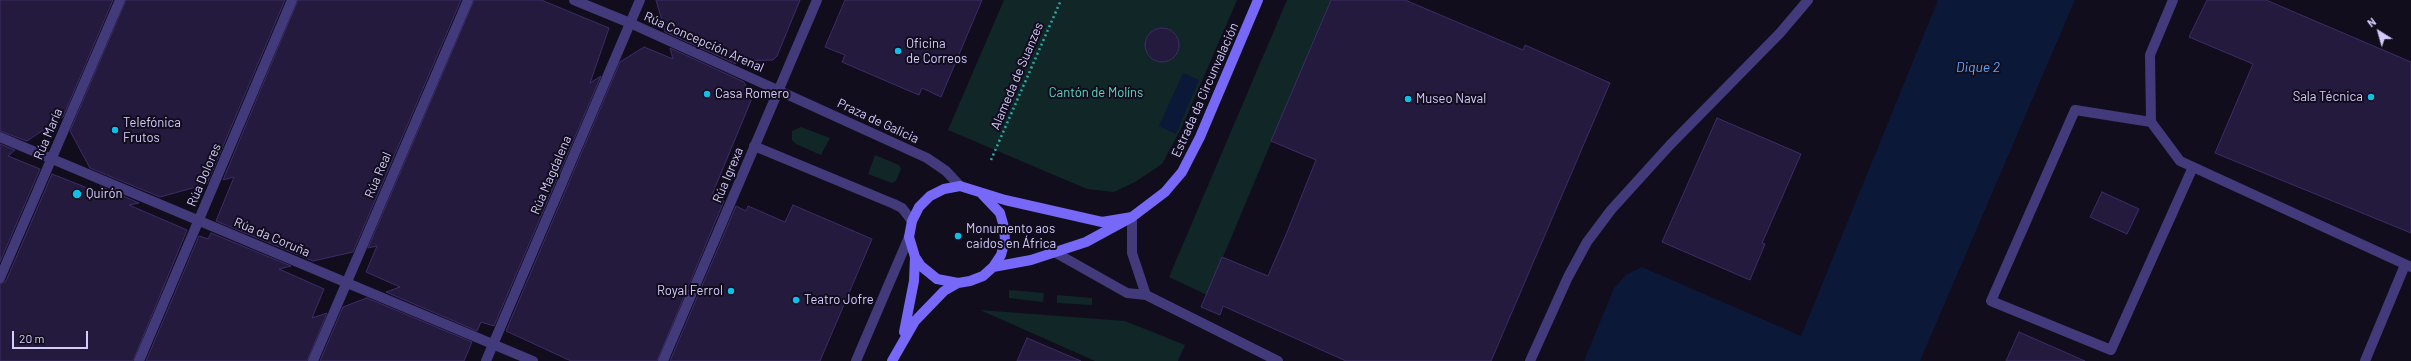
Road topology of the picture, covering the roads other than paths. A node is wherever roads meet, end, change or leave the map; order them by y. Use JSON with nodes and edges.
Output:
{"nodes":[{"id":1,"x":120,"y":0,"type":"edge"},
{"id":2,"x":292,"y":0,"type":"edge"},
{"id":3,"x":468,"y":0,"type":"edge"},
{"id":4,"x":574,"y":0,"type":"edge"},
{"id":5,"x":640,"y":0,"type":"edge"},
{"id":6,"x":817,"y":0,"type":"edge"},
{"id":7,"x":1258,"y":0,"type":"edge"},
{"id":8,"x":1808,"y":0,"type":"edge"},
{"id":9,"x":2173,"y":0,"type":"edge"},
{"id":10,"x":630,"y":23,"type":"junction"},
{"id":11,"x":778,"y":90,"type":"junction"},
{"id":12,"x":2151,"y":122,"type":"junction"},
{"id":13,"x":0,"y":137,"type":"edge"},
{"id":14,"x":754,"y":146,"type":"junction"},
{"id":15,"x":51,"y":159,"type":"junction"},
{"id":16,"x":2193,"y":167,"type":"junction"},
{"id":17,"x":960,"y":186,"type":"junction"},
{"id":18,"x":982,"y":194,"type":"junction"},
{"id":19,"x":1132,"y":217,"type":"junction"},
{"id":20,"x":198,"y":221,"type":"junction"},
{"id":21,"x":912,"y":221,"type":"junction"},
{"id":22,"x":910,"y":237,"type":"junction"},
{"id":23,"x":1056,"y":253,"type":"junction"},
{"id":24,"x":915,"y":257,"type":"junction"},
{"id":25,"x":2408,"y":266,"type":"edge"},
{"id":26,"x":993,"y":267,"type":"junction"},
{"id":27,"x":0,"y":278,"type":"edge"},
{"id":28,"x":346,"y":283,"type":"junction"},
{"id":29,"x":958,"y":283,"type":"junction"},
{"id":30,"x":1146,"y":295,"type":"junction"},
{"id":31,"x":493,"y":344,"type":"junction"},
{"id":32,"x":901,"y":344,"type":"junction"},
{"id":33,"x":139,"y":361,"type":"edge"},
{"id":34,"x":313,"y":361,"type":"edge"},
{"id":35,"x":486,"y":361,"type":"edge"},
{"id":36,"x":534,"y":361,"type":"edge"},
{"id":37,"x":663,"y":361,"type":"edge"},
{"id":38,"x":856,"y":361,"type":"edge"},
{"id":39,"x":892,"y":361,"type":"edge"},
{"id":40,"x":1278,"y":361,"type":"edge"},
{"id":41,"x":1530,"y":361,"type":"edge"},
{"id":42,"x":2365,"y":361,"type":"edge"}],
"edges":[{"from":1,"to":15,"type":"street","name":"Rúa María"},
{"from":2,"to":20,"type":"street","name":"Rúa Dolores"},
{"from":3,"to":28,"type":"street","name":"Rúa Real"},
{"from":4,"to":10,"type":"street","name":"Rúa Concepción Arenal"},
{"from":5,"to":10,"type":"street","name":"Rúa Magdalena"},
{"from":6,"to":11,"type":"street","name":"Rúa Igrexa"},
{"from":7,"to":19,"type":"main road","name":"Estrada da Circunvalación"},
{"from":8,"to":41,"type":"street"},
{"from":9,"to":12,"type":"street"},
{"from":10,"to":11,"type":"street","name":"Rúa Concepción Arenal"},
{"from":10,"to":31,"type":"street","name":"Rúa Magdalena"},
{"from":11,"to":14,"type":"street","name":"Rúa Igrexa"},
{"from":11,"to":17,"type":"street","name":"Praza de Galicia"},
{"from":12,"to":16,"type":"street"},
{"from":12,"to":16,"type":"street"},
{"from":13,"to":15,"type":"street","name":"Rúa da Coruña"},
{"from":14,"to":21,"type":"street"},
{"from":14,"to":37,"type":"street","name":"Rúa Igrexa"},
{"from":15,"to":20,"type":"street","name":"Rúa da Coruña"},
{"from":15,"to":27,"type":"street","name":"Rúa María"},
{"from":16,"to":25,"type":"street"},
{"from":17,"to":18,"type":"main road"},
{"from":17,"to":21,"type":"main road"},
{"from":18,"to":19,"type":"main road"},
{"from":18,"to":26,"type":"main road"},
{"from":19,"to":23,"type":"main road","name":"Estrada da Circunvalación"},
{"from":19,"to":30,"type":"street"},
{"from":20,"to":28,"type":"street","name":"Rúa da Coruña"},
{"from":20,"to":33,"type":"street","name":"Rúa Dolores"},
{"from":21,"to":22,"type":"main road"},
{"from":22,"to":24,"type":"main road"},
{"from":22,"to":38,"type":"street"},
{"from":23,"to":26,"type":"main road","name":"Estrada da Circunvalación"},
{"from":23,"to":30,"type":"street"},
{"from":24,"to":29,"type":"main road"},
{"from":24,"to":32,"type":"main road"},
{"from":25,"to":42,"type":"street"},
{"from":26,"to":29,"type":"main road"},
{"from":28,"to":31,"type":"street","name":"Rúa da Coruña"},
{"from":28,"to":34,"type":"street","name":"Rúa Real"},
{"from":29,"to":32,"type":"main road"},
{"from":30,"to":40,"type":"street"},
{"from":31,"to":35,"type":"street","name":"Rúa Magdalena"},
{"from":31,"to":36,"type":"street","name":"Rúa da Coruña"},
{"from":32,"to":39,"type":"main road"}]}
